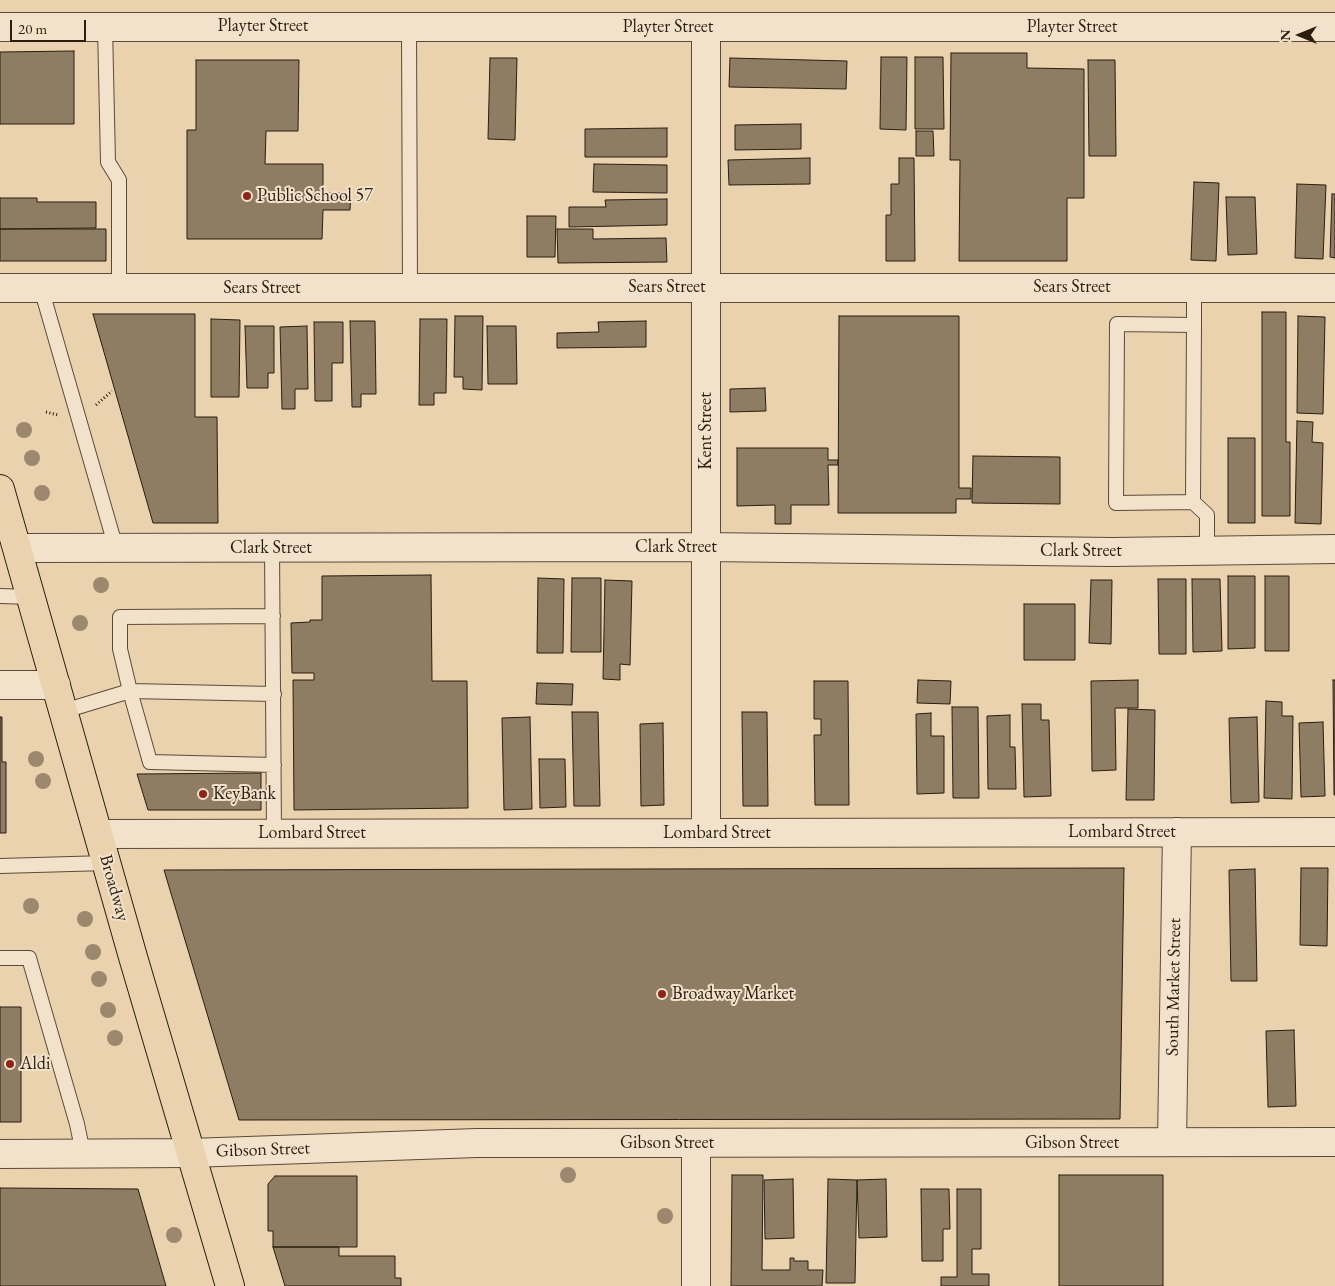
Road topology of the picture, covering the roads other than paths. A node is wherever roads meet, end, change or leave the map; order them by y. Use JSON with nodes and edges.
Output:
{"nodes":[{"id":1,"x":105,"y":26,"type":"junction"},
{"id":2,"x":0,"y":27,"type":"edge"},
{"id":3,"x":408,"y":27,"type":"junction"},
{"id":4,"x":1335,"y":27,"type":"edge"},
{"id":5,"x":706,"y":28,"type":"junction"},
{"id":6,"x":0,"y":288,"type":"edge"},
{"id":7,"x":41,"y":288,"type":"junction"},
{"id":8,"x":119,"y":288,"type":"junction"},
{"id":9,"x":410,"y":288,"type":"junction"},
{"id":10,"x":706,"y":288,"type":"junction"},
{"id":11,"x":1194,"y":288,"type":"junction"},
{"id":12,"x":1335,"y":288,"type":"edge"},
{"id":13,"x":1194,"y":325,"type":"junction"},
{"id":14,"x":0,"y":489,"type":"edge"},
{"id":15,"x":1193,"y":502,"type":"junction"},
{"id":16,"x":706,"y":547,"type":"junction"},
{"id":17,"x":18,"y":548,"type":"junction"},
{"id":18,"x":116,"y":548,"type":"junction"},
{"id":19,"x":272,"y":548,"type":"junction"},
{"id":20,"x":1335,"y":549,"type":"edge"},
{"id":21,"x":1207,"y":551,"type":"junction"},
{"id":22,"x":0,"y":596,"type":"edge"},
{"id":23,"x":32,"y":597,"type":"junction"},
{"id":24,"x":273,"y":616,"type":"junction"},
{"id":25,"x":0,"y":685,"type":"edge"},
{"id":26,"x":56,"y":686,"type":"junction"},
{"id":27,"x":130,"y":691,"type":"junction"},
{"id":28,"x":274,"y":694,"type":"junction"},
{"id":29,"x":64,"y":711,"type":"junction"},
{"id":30,"x":274,"y":764,"type":"junction"},
{"id":31,"x":1177,"y":832,"type":"junction"},
{"id":32,"x":1335,"y":832,"type":"edge"},
{"id":33,"x":99,"y":834,"type":"junction"},
{"id":34,"x":274,"y":834,"type":"junction"},
{"id":35,"x":706,"y":834,"type":"junction"},
{"id":36,"x":107,"y":863,"type":"junction"},
{"id":37,"x":0,"y":866,"type":"edge"},
{"id":38,"x":0,"y":958,"type":"edge"},
{"id":39,"x":1172,"y":1142,"type":"junction"},
{"id":40,"x":1335,"y":1142,"type":"edge"},
{"id":41,"x":696,"y":1143,"type":"junction"},
{"id":42,"x":83,"y":1153,"type":"junction"},
{"id":43,"x":190,"y":1153,"type":"junction"},
{"id":44,"x":0,"y":1154,"type":"edge"},
{"id":45,"x":230,"y":1286,"type":"edge"},
{"id":46,"x":696,"y":1286,"type":"edge"}],
"edges":[{"from":1,"to":2,"type":"street","name":"Playter Street"},
{"from":1,"to":3,"type":"street","name":"Playter Street"},
{"from":1,"to":8,"type":"lane"},
{"from":3,"to":5,"type":"street","name":"Playter Street"},
{"from":3,"to":9,"type":"lane"},
{"from":4,"to":5,"type":"street","name":"Playter Street"},
{"from":5,"to":10,"type":"street","name":"Kent Street"},
{"from":6,"to":7,"type":"street","name":"Sears Street"},
{"from":7,"to":8,"type":"street","name":"Sears Street"},
{"from":7,"to":18,"type":"lane"},
{"from":8,"to":9,"type":"street","name":"Sears Street"},
{"from":9,"to":10,"type":"street","name":"Sears Street"},
{"from":10,"to":11,"type":"street","name":"Sears Street"},
{"from":10,"to":16,"type":"street","name":"Kent Street"},
{"from":11,"to":12,"type":"street","name":"Sears Street"},
{"from":11,"to":13,"type":"lane"},
{"from":13,"to":15,"type":"lane"},
{"from":13,"to":15,"type":"lane"},
{"from":14,"to":17,"type":"main road","name":"Broadway"},
{"from":15,"to":21,"type":"lane"},
{"from":16,"to":19,"type":"street","name":"Clark Street"},
{"from":16,"to":21,"type":"street","name":"Clark Street"},
{"from":16,"to":35,"type":"street","name":"Kent Street"},
{"from":17,"to":18,"type":"street","name":"Clark Street"},
{"from":17,"to":23,"type":"main road","name":"Broadway"},
{"from":18,"to":19,"type":"street","name":"Clark Street"},
{"from":19,"to":24,"type":"lane"},
{"from":20,"to":21,"type":"street","name":"Clark Street"},
{"from":22,"to":23,"type":"lane"},
{"from":23,"to":26,"type":"main road","name":"Broadway"},
{"from":24,"to":27,"type":"lane"},
{"from":24,"to":28,"type":"lane"},
{"from":25,"to":26,"type":"street"},
{"from":26,"to":29,"type":"main road","name":"Broadway"},
{"from":27,"to":28,"type":"lane"},
{"from":27,"to":29,"type":"lane"},
{"from":27,"to":30,"type":"lane"},
{"from":28,"to":30,"type":"lane"},
{"from":29,"to":33,"type":"main road","name":"Broadway"},
{"from":30,"to":34,"type":"lane"},
{"from":31,"to":32,"type":"street","name":"Lombard Street"},
{"from":31,"to":35,"type":"street","name":"Lombard Street"},
{"from":31,"to":39,"type":"street","name":"South Market Street"},
{"from":33,"to":34,"type":"street","name":"Lombard Street"},
{"from":33,"to":36,"type":"main road","name":"Broadway"},
{"from":34,"to":35,"type":"street","name":"Lombard Street"},
{"from":36,"to":37,"type":"lane"},
{"from":36,"to":43,"type":"main road","name":"Broadway"},
{"from":38,"to":42,"type":"lane"},
{"from":39,"to":40,"type":"street","name":"Gibson Street"},
{"from":39,"to":41,"type":"street","name":"Gibson Street"},
{"from":41,"to":43,"type":"street","name":"Gibson Street"},
{"from":41,"to":46,"type":"street"},
{"from":42,"to":43,"type":"street","name":"Gibson Street"},
{"from":42,"to":44,"type":"street","name":"Gibson Street"},
{"from":43,"to":45,"type":"main road","name":"Broadway"}]}
